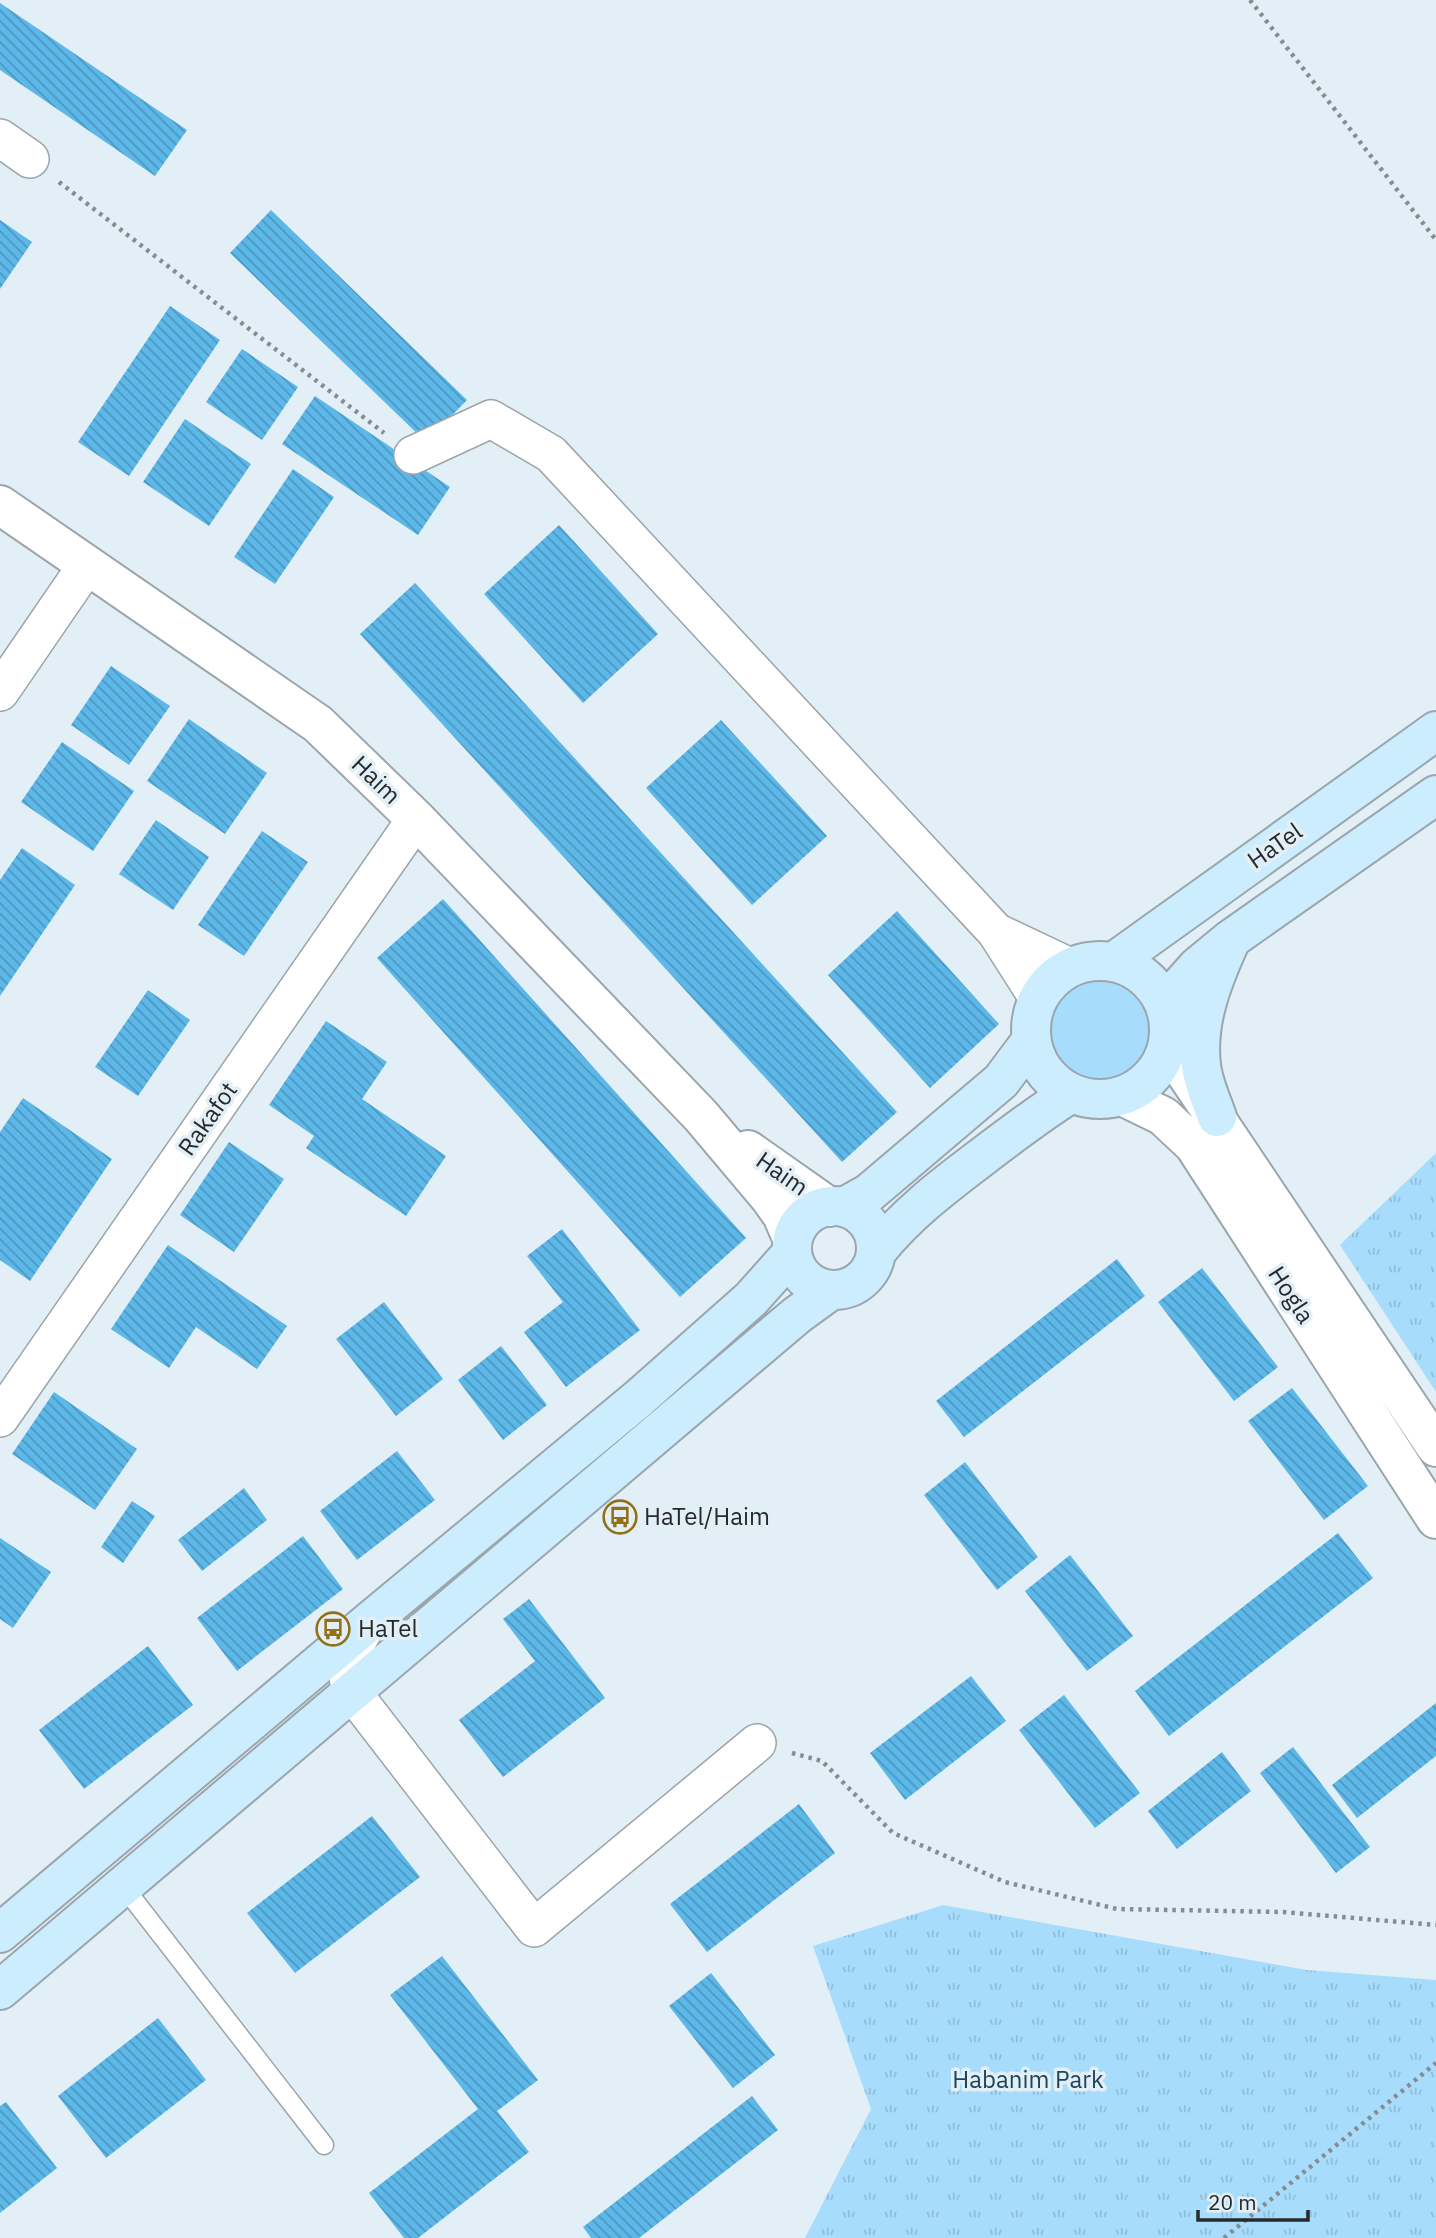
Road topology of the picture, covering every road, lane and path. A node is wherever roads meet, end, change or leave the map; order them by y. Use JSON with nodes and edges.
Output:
{"nodes":[{"id":1,"x":1250,"y":0,"type":"edge"},
{"id":2,"x":0,"y":138,"type":"edge"},
{"id":3,"x":30,"y":159,"type":"joint"},
{"id":4,"x":1436,"y":240,"type":"edge"},
{"id":5,"x":413,"y":455,"type":"joint"},
{"id":6,"x":0,"y":505,"type":"edge"},
{"id":7,"x":87,"y":565,"type":"junction"},
{"id":8,"x":0,"y":692,"type":"edge"},
{"id":9,"x":1436,"y":731,"type":"edge"},
{"id":10,"x":1436,"y":795,"type":"edge"},
{"id":11,"x":416,"y":819,"type":"junction"},
{"id":12,"x":996,"y":932,"type":"junction"},
{"id":13,"x":1231,"y":939,"type":"junction"},
{"id":14,"x":1115,"y":961,"type":"junction"},
{"id":15,"x":1070,"y":967,"type":"junction"},
{"id":16,"x":1038,"y":998,"type":"junction"},
{"id":17,"x":1164,"y":1003,"type":"junction"},
{"id":18,"x":1031,"y":1041,"type":"junction"},
{"id":19,"x":1168,"y":1046,"type":"junction"},
{"id":20,"x":1070,"y":1094,"type":"junction"},
{"id":21,"x":1122,"y":1096,"type":"junction"},
{"id":22,"x":701,"y":1116,"type":"junction"},
{"id":23,"x":1217,"y":1117,"type":"junction"},
{"id":24,"x":836,"y":1207,"type":"junction"},
{"id":25,"x":792,"y":1246,"type":"junction"},
{"id":26,"x":877,"y":1251,"type":"junction"},
{"id":27,"x":830,"y":1291,"type":"junction"},
{"id":28,"x":3,"y":1408,"type":"edge"},
{"id":29,"x":1436,"y":1447,"type":"edge"},
{"id":30,"x":1436,"y":1520,"type":"edge"},
{"id":31,"x":370,"y":1621,"type":"junction"},
{"id":32,"x":352,"y":1692,"type":"junction"},
{"id":33,"x":757,"y":1743,"type":"joint"},
{"id":34,"x":123,"y":1886,"type":"junction"},
{"id":35,"x":1436,"y":1925,"type":"edge"},
{"id":36,"x":0,"y":1933,"type":"edge"},
{"id":37,"x":0,"y":1990,"type":"edge"},
{"id":38,"x":1436,"y":2063,"type":"edge"},
{"id":39,"x":324,"y":2145,"type":"dead end"},
{"id":40,"x":1224,"y":2238,"type":"edge"}],
"edges":[{"from":1,"to":4,"type":"path"},
{"from":2,"to":3,"type":"street"},
{"from":3,"to":5,"type":"path"},
{"from":5,"to":12,"type":"street"},
{"from":6,"to":7,"type":"street","name":"Haim"},
{"from":7,"to":8,"type":"street"},
{"from":7,"to":11,"type":"street","name":"Haim"},
{"from":9,"to":14,"type":"main road","name":"HaTel"},
{"from":10,"to":13,"type":"main road","name":"HaTel"},
{"from":11,"to":22,"type":"street","name":"Haim"},
{"from":11,"to":28,"type":"street","name":"Rakafot"},
{"from":12,"to":15,"type":"street"},
{"from":12,"to":16,"type":"street"},
{"from":13,"to":17,"type":"main road","name":"HaTel"},
{"from":13,"to":23,"type":"main road"},
{"from":14,"to":15,"type":"main road"},
{"from":14,"to":17,"type":"main road"},
{"from":15,"to":16,"type":"main road"},
{"from":16,"to":18,"type":"main road"},
{"from":17,"to":19,"type":"main road"},
{"from":18,"to":20,"type":"main road"},
{"from":18,"to":24,"type":"main road"},
{"from":19,"to":21,"type":"main road"},
{"from":19,"to":23,"type":"street","name":"Hogla"},
{"from":20,"to":21,"type":"main road"},
{"from":20,"to":26,"type":"main road"},
{"from":21,"to":30,"type":"street","name":"Hogla"},
{"from":22,"to":24,"type":"street","name":"Haim"},
{"from":22,"to":25,"type":"street","name":"Haim"},
{"from":23,"to":29,"type":"street","name":"Hogla"},
{"from":24,"to":25,"type":"main road"},
{"from":24,"to":26,"type":"main road"},
{"from":25,"to":27,"type":"main road"},
{"from":25,"to":31,"type":"main road"},
{"from":26,"to":27,"type":"main road"},
{"from":27,"to":32,"type":"main road"},
{"from":31,"to":32,"type":"street"},
{"from":31,"to":36,"type":"main road"},
{"from":32,"to":33,"type":"street"},
{"from":32,"to":34,"type":"main road"},
{"from":33,"to":35,"type":"path"},
{"from":34,"to":37,"type":"main road"},
{"from":34,"to":39,"type":"lane"},
{"from":38,"to":40,"type":"path"}]}
